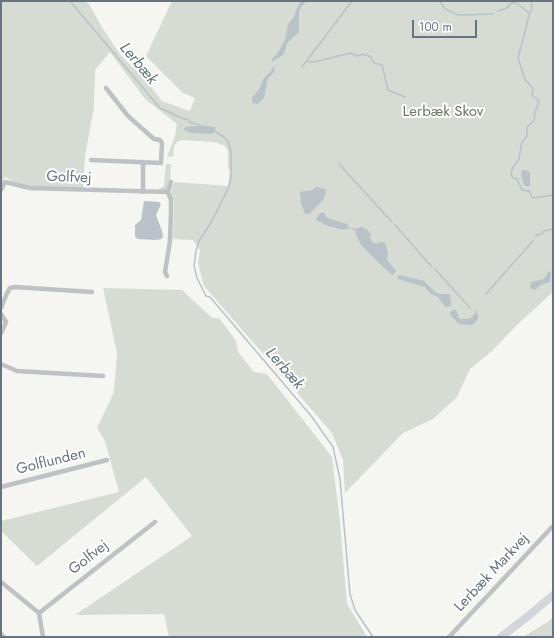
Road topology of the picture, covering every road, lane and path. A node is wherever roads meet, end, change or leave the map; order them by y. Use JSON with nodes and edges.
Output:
{"nodes":[{"id":1,"x":106,"y":88,"type":"dead end"},
{"id":2,"x":91,"y":160,"type":"dead end"},
{"id":3,"x":143,"y":162,"type":"junction"},
{"id":4,"x":171,"y":182,"type":"dead end"},
{"id":5,"x":1,"y":190,"type":"edge"},
{"id":6,"x":143,"y":192,"type":"junction"},
{"id":7,"x":168,"y":192,"type":"junction"},
{"id":8,"x":167,"y":276,"type":"dead end"},
{"id":9,"x":92,"y":292,"type":"dead end"},
{"id":10,"x":1,"y":308,"type":"edge"},
{"id":11,"x":1,"y":314,"type":"edge"},
{"id":12,"x":1,"y":333,"type":"edge"},
{"id":13,"x":1,"y":364,"type":"edge"},
{"id":14,"x":102,"y":376,"type":"dead end"},
{"id":15,"x":107,"y":460,"type":"dead end"},
{"id":16,"x":1,"y":487,"type":"edge"},
{"id":17,"x":155,"y":522,"type":"dead end"},
{"id":18,"x":553,"y":526,"type":"edge"},
{"id":19,"x":1,"y":582,"type":"edge"},
{"id":20,"x":553,"y":595,"type":"edge"},
{"id":21,"x":39,"y":613,"type":"junction"},
{"id":22,"x":1,"y":634,"type":"edge"},
{"id":23,"x":4,"y":637,"type":"edge"},
{"id":24,"x":43,"y":637,"type":"edge"},
{"id":25,"x":449,"y":637,"type":"edge"},
{"id":26,"x":501,"y":637,"type":"edge"}],
"edges":[{"from":1,"to":3,"type":"street","name":"Golfvej"},
{"from":2,"to":3,"type":"street","name":"Golfvej"},
{"from":3,"to":6,"type":"street"},
{"from":4,"to":7,"type":"street"},
{"from":5,"to":6,"type":"street","name":"Golfvej"},
{"from":6,"to":7,"type":"street","name":"Golfvej"},
{"from":7,"to":8,"type":"street"},
{"from":9,"to":10,"type":"street"},
{"from":11,"to":12,"type":"street"},
{"from":13,"to":14,"type":"street"},
{"from":15,"to":16,"type":"street","name":"Golflunden"},
{"from":17,"to":21,"type":"street","name":"Golfvej"},
{"from":18,"to":25,"type":"street","name":"Lerbæk Markvej"},
{"from":19,"to":21,"type":"street"},
{"from":20,"to":26,"type":"main road"},
{"from":21,"to":24,"type":"street"},
{"from":22,"to":23,"type":"street"}]}
